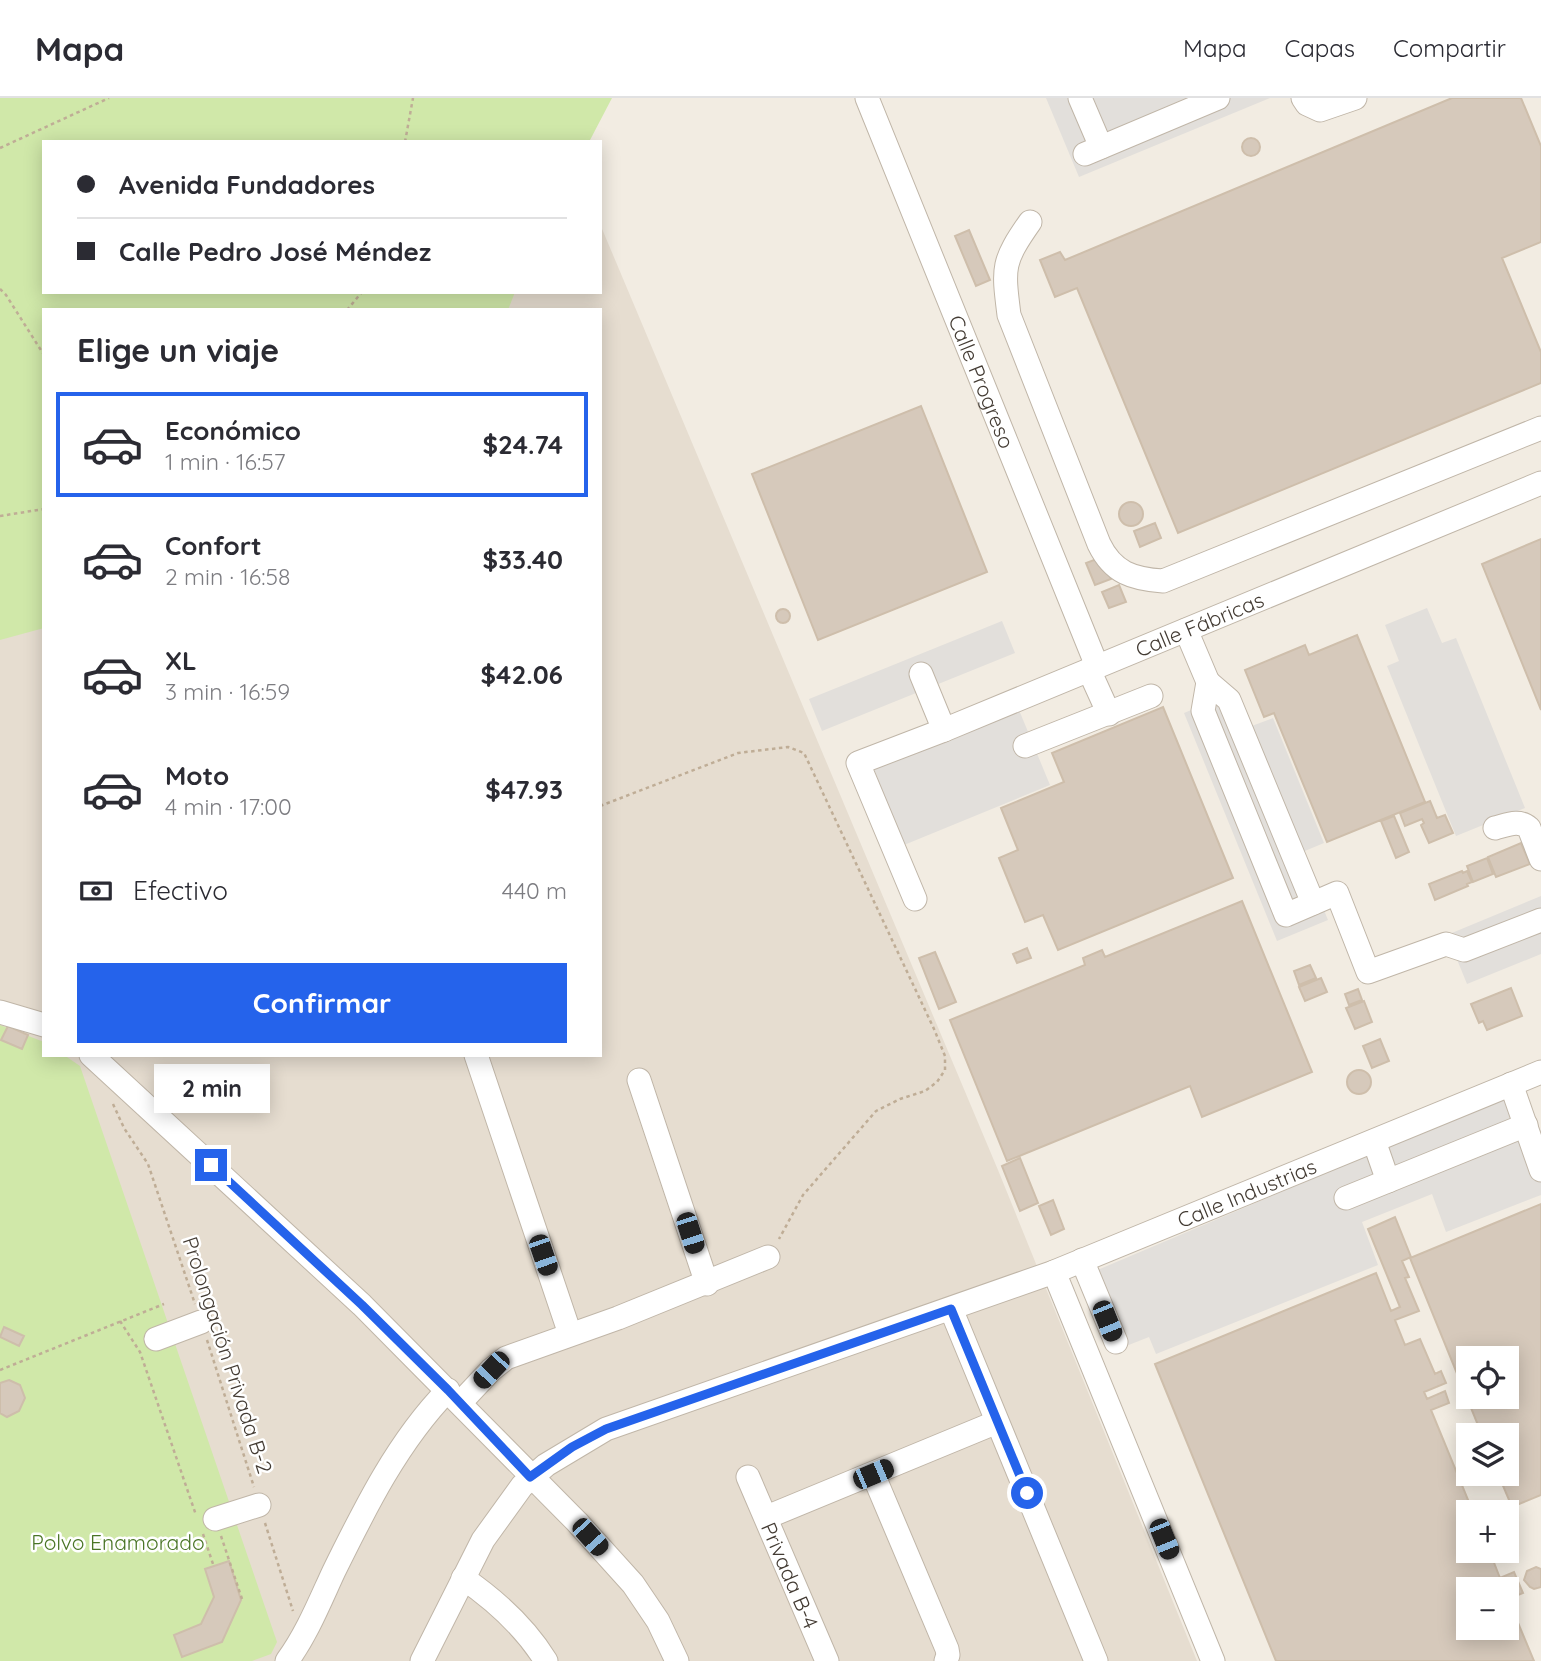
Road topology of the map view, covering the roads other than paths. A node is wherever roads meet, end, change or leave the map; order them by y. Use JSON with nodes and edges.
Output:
{"nodes":[{"id":1,"x":867,"y":98,"type":"edge"},
{"id":2,"x":1080,"y":98,"type":"edge"},
{"id":3,"x":1217,"y":98,"type":"edge"},
{"id":4,"x":1303,"y":98,"type":"edge"},
{"id":5,"x":1354,"y":98,"type":"edge"},
{"id":6,"x":1030,"y":222,"type":"dead end"},
{"id":7,"x":1541,"y":428,"type":"edge"},
{"id":8,"x":1541,"y":483,"type":"edge"},
{"id":9,"x":1186,"y":630,"type":"junction"},
{"id":10,"x":1093,"y":668,"type":"junction"},
{"id":11,"x":921,"y":674,"type":"dead end"},
{"id":12,"x":1151,"y":696,"type":"dead end"},
{"id":13,"x":1109,"y":714,"type":"junction"},
{"id":14,"x":944,"y":730,"type":"junction"},
{"id":15,"x":1025,"y":746,"type":"dead end"},
{"id":16,"x":1495,"y":828,"type":"dead end"},
{"id":17,"x":1541,"y":859,"type":"edge"},
{"id":18,"x":915,"y":900,"type":"dead end"},
{"id":19,"x":1539,"y":919,"type":"edge"},
{"id":20,"x":0,"y":1012,"type":"edge"},
{"id":21,"x":42,"y":1024,"type":"edge"},
{"id":22,"x":93,"y":1057,"type":"edge"},
{"id":23,"x":477,"y":1057,"type":"edge"},
{"id":24,"x":1541,"y":1072,"type":"edge"},
{"id":25,"x":639,"y":1080,"type":"dead end"},
{"id":26,"x":1511,"y":1084,"type":"junction"},
{"id":27,"x":1526,"y":1125,"type":"junction"},
{"id":28,"x":1374,"y":1142,"type":"junction"},
{"id":29,"x":1541,"y":1170,"type":"edge"},
{"id":30,"x":1388,"y":1181,"type":"junction"},
{"id":31,"x":1346,"y":1198,"type":"dead end"},
{"id":32,"x":768,"y":1257,"type":"road end"},
{"id":33,"x":1082,"y":1260,"type":"junction"},
{"id":34,"x":1054,"y":1272,"type":"junction"},
{"id":35,"x":707,"y":1284,"type":"junction"},
{"id":36,"x":951,"y":1309,"type":"junction"},
{"id":37,"x":201,"y":1322,"type":"road end"},
{"id":38,"x":570,"y":1334,"type":"junction"},
{"id":39,"x":156,"y":1339,"type":"dead end"},
{"id":40,"x":1116,"y":1342,"type":"dead end"},
{"id":41,"x":454,"y":1397,"type":"junction"},
{"id":42,"x":997,"y":1422,"type":"junction"},
{"id":43,"x":873,"y":1474,"type":"junction"},
{"id":44,"x":530,"y":1477,"type":"junction"},
{"id":45,"x":748,"y":1477,"type":"dead end"},
{"id":46,"x":259,"y":1505,"type":"road end"},
{"id":47,"x":767,"y":1517,"type":"junction"},
{"id":48,"x":217,"y":1523,"type":"road end"},
{"id":49,"x":463,"y":1578,"type":"junction"},
{"id":50,"x":291,"y":1655,"type":"edge"},
{"id":51,"x":947,"y":1660,"type":"edge"},
{"id":52,"x":422,"y":1661,"type":"edge"},
{"id":53,"x":546,"y":1661,"type":"edge"},
{"id":54,"x":677,"y":1661,"type":"edge"},
{"id":55,"x":827,"y":1661,"type":"edge"},
{"id":56,"x":1096,"y":1661,"type":"edge"},
{"id":57,"x":1213,"y":1661,"type":"edge"}],
"edges":[{"from":1,"to":10,"type":"street","name":"Calle Progreso"},
{"from":2,"to":3,"type":"street"},
{"from":4,"to":5,"type":"street"},
{"from":6,"to":7,"type":"street"},
{"from":8,"to":9,"type":"street","name":"Calle Fábricas"},
{"from":9,"to":10,"type":"street","name":"Calle Fábricas"},
{"from":9,"to":19,"type":"street"},
{"from":10,"to":13,"type":"street","name":"Calle Progreso"},
{"from":10,"to":14,"type":"street","name":"Calle Fábricas"},
{"from":11,"to":14,"type":"street"},
{"from":12,"to":13,"type":"street"},
{"from":13,"to":15,"type":"street"},
{"from":14,"to":18,"type":"street","name":"Calle Fábricas"},
{"from":16,"to":17,"type":"street"},
{"from":20,"to":21,"type":"street"},
{"from":22,"to":41,"type":"street"},
{"from":23,"to":38,"type":"street"},
{"from":24,"to":26,"type":"street","name":"Calle Industrias"},
{"from":25,"to":35,"type":"street"},
{"from":26,"to":27,"type":"street"},
{"from":26,"to":28,"type":"street","name":"Calle Industrias"},
{"from":27,"to":29,"type":"street"},
{"from":27,"to":30,"type":"street"},
{"from":28,"to":30,"type":"street"},
{"from":28,"to":33,"type":"street","name":"Calle Industrias"},
{"from":30,"to":31,"type":"street"},
{"from":32,"to":35,"type":"street"},
{"from":33,"to":34,"type":"street","name":"Calle Industrias"},
{"from":33,"to":40,"type":"street"},
{"from":34,"to":36,"type":"street","name":"Calle Industrias"},
{"from":34,"to":57,"type":"street"},
{"from":35,"to":38,"type":"street"},
{"from":36,"to":42,"type":"street"},
{"from":36,"to":44,"type":"street","name":"Calle Industrias"},
{"from":37,"to":39,"type":"street"},
{"from":38,"to":41,"type":"street"},
{"from":41,"to":44,"type":"street"},
{"from":41,"to":50,"type":"street"},
{"from":42,"to":43,"type":"street","name":"Privada B-4"},
{"from":42,"to":56,"type":"street"},
{"from":43,"to":47,"type":"street","name":"Privada B-4"},
{"from":43,"to":51,"type":"street"},
{"from":44,"to":49,"type":"street","name":"Calle Industrias"},
{"from":44,"to":54,"type":"street"},
{"from":45,"to":47,"type":"street"},
{"from":46,"to":48,"type":"street"},
{"from":47,"to":55,"type":"street","name":"Privada B-4"},
{"from":49,"to":52,"type":"street","name":"Calle Industrias"},
{"from":49,"to":53,"type":"street"}]}
